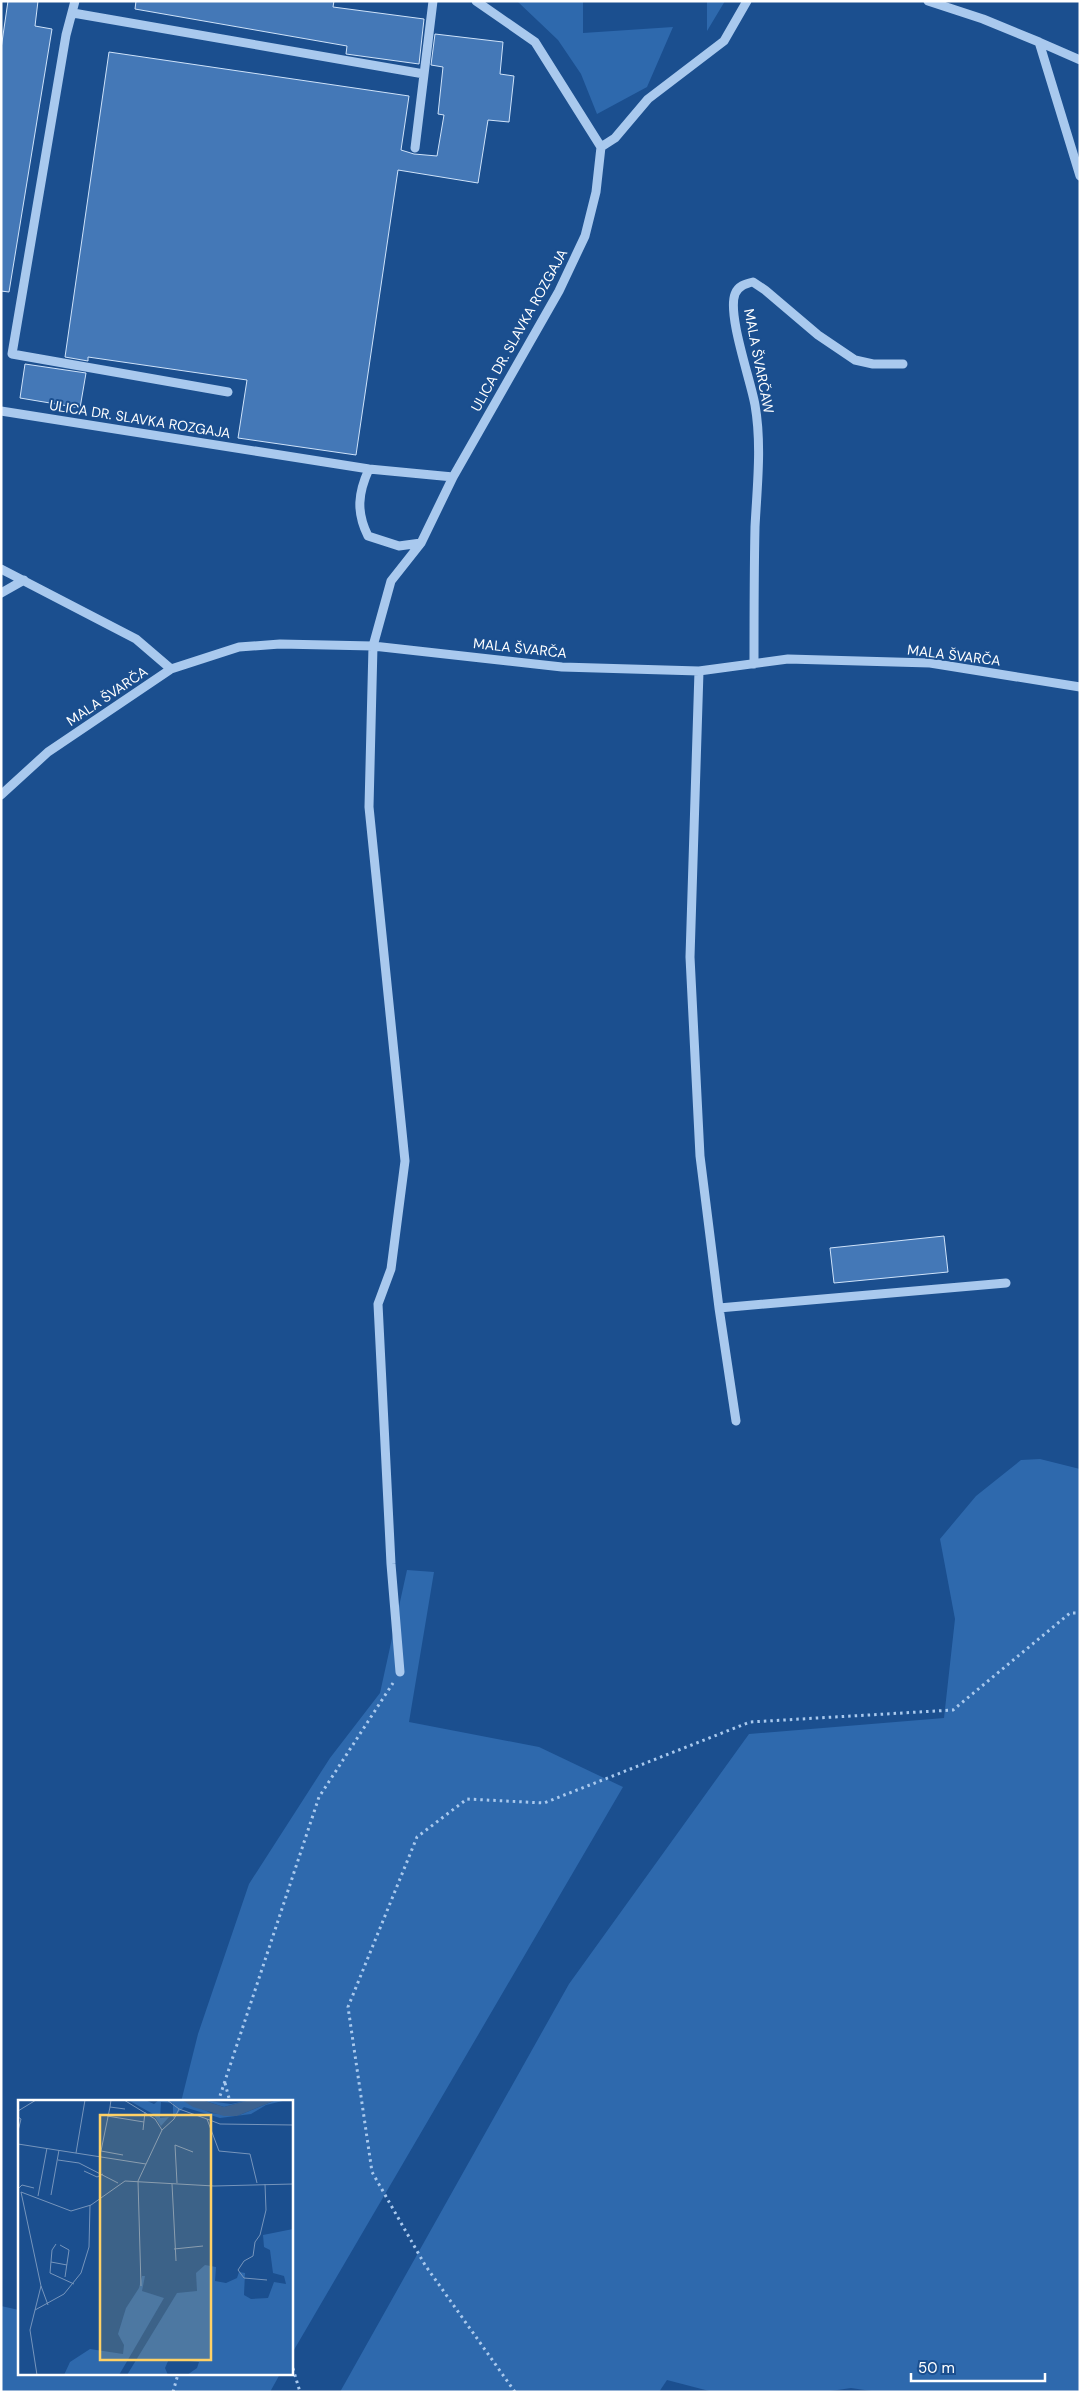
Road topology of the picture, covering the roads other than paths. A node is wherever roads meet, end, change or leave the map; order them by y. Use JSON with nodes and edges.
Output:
{"nodes":[{"id":1,"x":75,"y":1,"type":"edge"},
{"id":2,"x":432,"y":1,"type":"edge"},
{"id":3,"x":476,"y":1,"type":"edge"},
{"id":4,"x":747,"y":1,"type":"edge"},
{"id":5,"x":928,"y":1,"type":"edge"},
{"id":6,"x":73,"y":13,"type":"junction"},
{"id":7,"x":1039,"y":42,"type":"junction"},
{"id":8,"x":1080,"y":60,"type":"edge"},
{"id":9,"x":424,"y":74,"type":"junction"},
{"id":10,"x":601,"y":147,"type":"junction"},
{"id":11,"x":414,"y":148,"type":"dead end"},
{"id":12,"x":1080,"y":176,"type":"edge"},
{"id":13,"x":903,"y":364,"type":"dead end"},
{"id":14,"x":228,"y":392,"type":"dead end"},
{"id":15,"x":1,"y":411,"type":"edge"},
{"id":16,"x":369,"y":469,"type":"junction"},
{"id":17,"x":453,"y":477,"type":"junction"},
{"id":18,"x":421,"y":543,"type":"junction"},
{"id":19,"x":1,"y":569,"type":"edge"},
{"id":20,"x":24,"y":580,"type":"junction"},
{"id":21,"x":1,"y":593,"type":"edge"},
{"id":22,"x":373,"y":646,"type":"junction"},
{"id":23,"x":754,"y":664,"type":"junction"},
{"id":24,"x":171,"y":669,"type":"junction"},
{"id":25,"x":699,"y":671,"type":"junction"},
{"id":26,"x":1080,"y":687,"type":"edge"},
{"id":27,"x":1,"y":795,"type":"edge"},
{"id":28,"x":1006,"y":1283,"type":"dead end"},
{"id":29,"x":719,"y":1308,"type":"junction"},
{"id":30,"x":736,"y":1421,"type":"dead end"},
{"id":31,"x":400,"y":1672,"type":"road end"}],
"edges":[{"from":1,"to":6,"type":"street"},
{"from":2,"to":9,"type":"street"},
{"from":3,"to":10,"type":"street"},
{"from":4,"to":10,"type":"street"},
{"from":5,"to":7,"type":"street"},
{"from":6,"to":9,"type":"street"},
{"from":6,"to":14,"type":"street"},
{"from":7,"to":8,"type":"street"},
{"from":7,"to":12,"type":"street"},
{"from":9,"to":11,"type":"street"},
{"from":10,"to":17,"type":"street","name":"ULICA DR. SLAVKA ROZGAJA"},
{"from":13,"to":23,"type":"street","name":"MALA ŠVARČAW"},
{"from":15,"to":16,"type":"street","name":"ULICA DR. SLAVKA ROZGAJA"},
{"from":16,"to":17,"type":"street","name":"ULICA DR. SLAVKA ROZGAJA"},
{"from":16,"to":18,"type":"street"},
{"from":17,"to":18,"type":"street","name":"ULICA DR. SLAVKA ROZGAJA"},
{"from":18,"to":22,"type":"street","name":"ULICA DR. SLAVKA ROZGAJA"},
{"from":19,"to":20,"type":"street"},
{"from":20,"to":21,"type":"street"},
{"from":20,"to":24,"type":"street"},
{"from":22,"to":24,"type":"street","name":"MALA ŠVARČA"},
{"from":22,"to":25,"type":"street","name":"MALA ŠVARČA"},
{"from":22,"to":31,"type":"street","name":"ULICA DR. SLAVKA ROZGAJA"},
{"from":23,"to":25,"type":"street","name":"MALA ŠVARČA"},
{"from":23,"to":26,"type":"street","name":"MALA ŠVARČA"},
{"from":24,"to":27,"type":"street","name":"MALA ŠVARČA"},
{"from":25,"to":29,"type":"street"},
{"from":28,"to":29,"type":"street"},
{"from":29,"to":30,"type":"street"}]}
